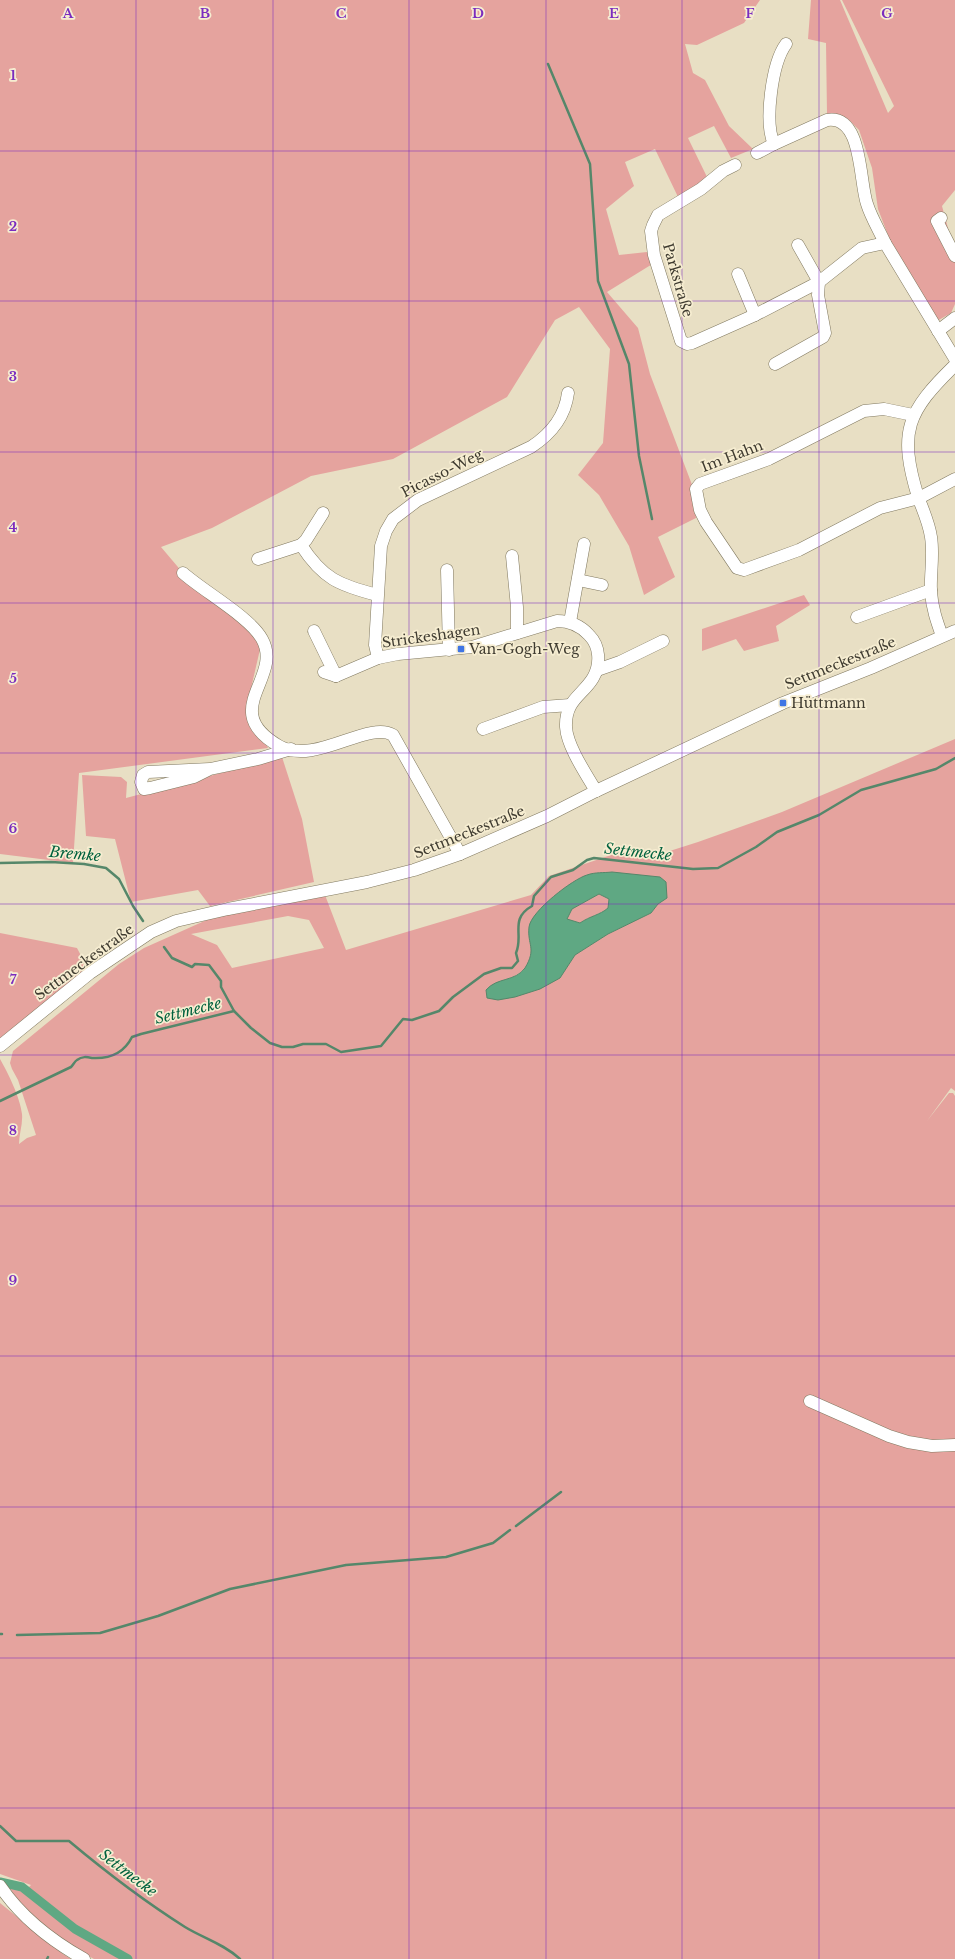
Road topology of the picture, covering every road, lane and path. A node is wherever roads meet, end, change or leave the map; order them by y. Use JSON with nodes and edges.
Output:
{"nodes":[{"id":1,"x":786,"y":44,"type":"dead end"},
{"id":2,"x":774,"y":144,"type":"junction"},
{"id":3,"x":757,"y":153,"type":"dead end"},
{"id":4,"x":735,"y":165,"type":"dead end"},
{"id":5,"x":941,"y":218,"type":"dead end"},
{"id":6,"x":885,"y":243,"type":"junction"},
{"id":7,"x":798,"y":245,"type":"dead end"},
{"id":8,"x":955,"y":256,"type":"edge"},
{"id":9,"x":738,"y":274,"type":"dead end"},
{"id":10,"x":819,"y":282,"type":"junction"},
{"id":11,"x":755,"y":315,"type":"junction"},
{"id":12,"x":955,"y":318,"type":"edge"},
{"id":13,"x":938,"y":331,"type":"junction"},
{"id":14,"x":955,"y":359,"type":"edge"},
{"id":15,"x":775,"y":364,"type":"dead end"},
{"id":16,"x":955,"y":365,"type":"edge"},
{"id":17,"x":568,"y":393,"type":"dead end"},
{"id":18,"x":913,"y":416,"type":"junction"},
{"id":19,"x":955,"y":479,"type":"edge"},
{"id":20,"x":919,"y":498,"type":"junction"},
{"id":21,"x":323,"y":513,"type":"dead end"},
{"id":22,"x":584,"y":544,"type":"dead end"},
{"id":23,"x":301,"y":545,"type":"junction"},
{"id":24,"x":512,"y":556,"type":"dead end"},
{"id":25,"x":258,"y":559,"type":"dead end"},
{"id":26,"x":447,"y":570,"type":"dead end"},
{"id":27,"x":183,"y":573,"type":"dead end"},
{"id":28,"x":578,"y":580,"type":"junction"},
{"id":29,"x":602,"y":584,"type":"dead end"},
{"id":30,"x":931,"y":590,"type":"junction"},
{"id":31,"x":378,"y":595,"type":"junction"},
{"id":32,"x":857,"y":617,"type":"dead end"},
{"id":33,"x":570,"y":622,"type":"junction"},
{"id":34,"x":314,"y":631,"type":"dead end"},
{"id":35,"x":955,"y":631,"type":"edge"},
{"id":36,"x":516,"y":633,"type":"junction"},
{"id":37,"x":942,"y":636,"type":"junction"},
{"id":38,"x":663,"y":641,"type":"dead end"},
{"id":39,"x":449,"y":650,"type":"junction"},
{"id":40,"x":378,"y":658,"type":"junction"},
{"id":41,"x":597,"y":670,"type":"junction"},
{"id":42,"x":324,"y":672,"type":"dead end"},
{"id":43,"x":336,"y":676,"type":"junction"},
{"id":44,"x":570,"y":705,"type":"junction"},
{"id":45,"x":483,"y":729,"type":"dead end"},
{"id":46,"x":291,"y":749,"type":"junction"},
{"id":47,"x":210,"y":769,"type":"junction"},
{"id":48,"x":596,"y":791,"type":"junction"},
{"id":49,"x":460,"y":854,"type":"junction"},
{"id":50,"x":0,"y":1046,"type":"edge"},
{"id":51,"x":810,"y":1401,"type":"dead end"},
{"id":52,"x":955,"y":1445,"type":"edge"},
{"id":53,"x":1,"y":1887,"type":"edge"},
{"id":54,"x":84,"y":1959,"type":"edge"}],
"edges":[{"from":1,"to":2,"type":"street"},
{"from":2,"to":3,"type":"street"},
{"from":2,"to":6,"type":"street"},
{"from":4,"to":11,"type":"street","name":"Parkstraße"},
{"from":5,"to":8,"type":"street"},
{"from":6,"to":10,"type":"street","name":"Parkstraße"},
{"from":6,"to":13,"type":"street"},
{"from":7,"to":10,"type":"street"},
{"from":9,"to":11,"type":"street"},
{"from":10,"to":11,"type":"street","name":"Parkstraße"},
{"from":10,"to":15,"type":"street"},
{"from":12,"to":13,"type":"street"},
{"from":13,"to":14,"type":"street"},
{"from":16,"to":18,"type":"street"},
{"from":17,"to":31,"type":"street","name":"Picasso-Weg"},
{"from":18,"to":20,"type":"street"},
{"from":18,"to":20,"type":"street","name":"Im Hahn"},
{"from":19,"to":20,"type":"street"},
{"from":20,"to":30,"type":"street"},
{"from":21,"to":23,"type":"street"},
{"from":22,"to":28,"type":"street"},
{"from":23,"to":25,"type":"street"},
{"from":23,"to":31,"type":"street"},
{"from":24,"to":36,"type":"street"},
{"from":26,"to":39,"type":"street"},
{"from":27,"to":46,"type":"street"},
{"from":28,"to":29,"type":"street"},
{"from":28,"to":33,"type":"street"},
{"from":30,"to":32,"type":"street"},
{"from":30,"to":37,"type":"street"},
{"from":31,"to":40,"type":"street","name":"Picasso-Weg"},
{"from":33,"to":36,"type":"street","name":"Strickeshagen"},
{"from":33,"to":41,"type":"street"},
{"from":34,"to":43,"type":"street"},
{"from":35,"to":37,"type":"street","name":"Settmeckestraße"},
{"from":36,"to":39,"type":"street","name":"Strickeshagen"},
{"from":37,"to":48,"type":"street","name":"Settmeckestraße"},
{"from":38,"to":41,"type":"street"},
{"from":39,"to":40,"type":"street","name":"Strickeshagen"},
{"from":40,"to":43,"type":"street","name":"Strickeshagen"},
{"from":41,"to":44,"type":"street"},
{"from":42,"to":43,"type":"street"},
{"from":44,"to":45,"type":"street"},
{"from":44,"to":48,"type":"street"},
{"from":46,"to":47,"type":"street"},
{"from":46,"to":49,"type":"street"},
{"from":47,"to":47,"type":"street"},
{"from":48,"to":49,"type":"street","name":"Settmeckestraße"},
{"from":49,"to":50,"type":"street","name":"Settmeckestraße"},
{"from":51,"to":52,"type":"street"},
{"from":53,"to":54,"type":"street"}]}
